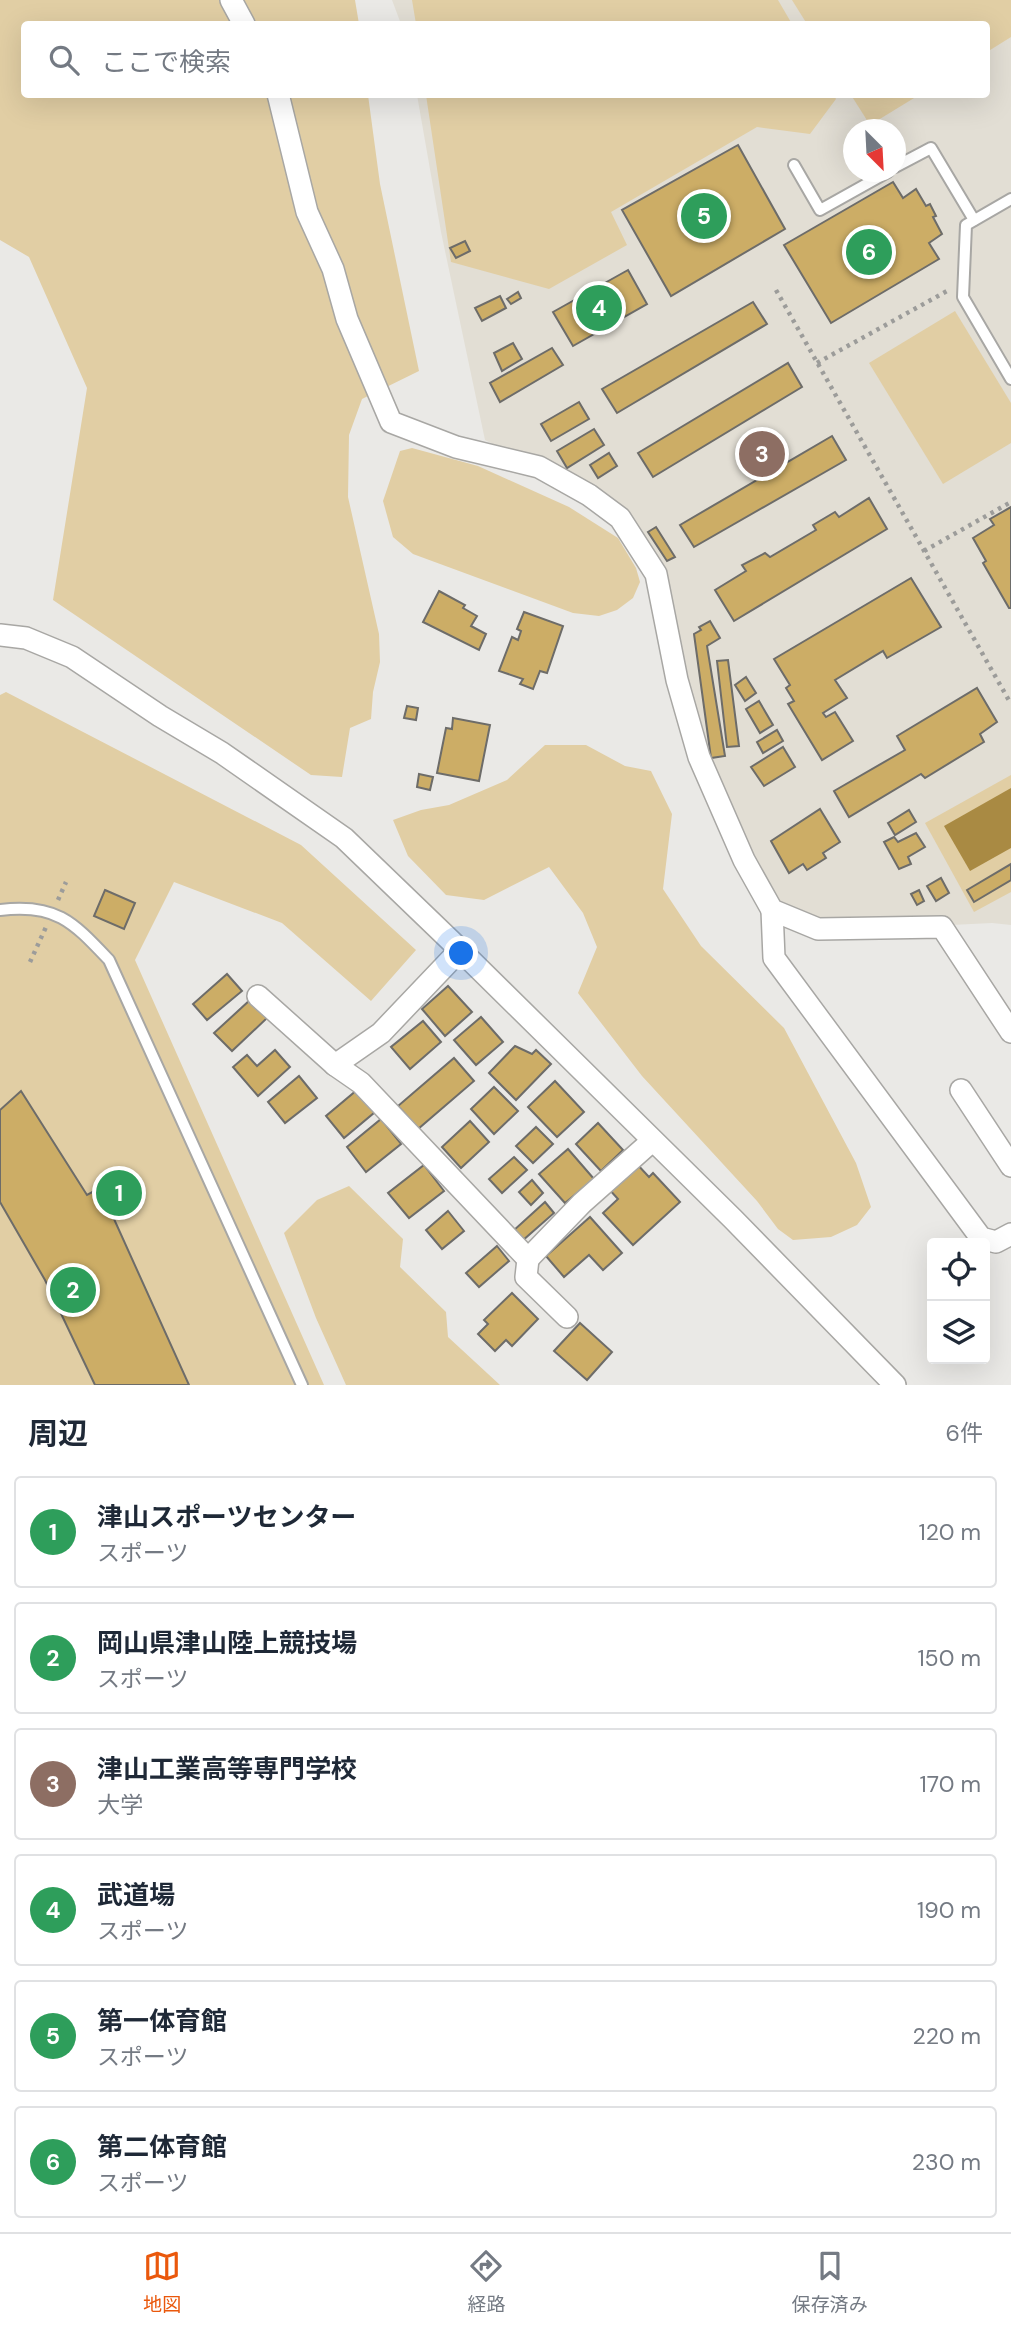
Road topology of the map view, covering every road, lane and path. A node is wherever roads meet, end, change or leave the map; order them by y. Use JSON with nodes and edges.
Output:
{"nodes":[{"id":1,"x":231,"y":0,"type":"edge"},
{"id":2,"x":242,"y":21,"type":"edge"},
{"id":3,"x":279,"y":98,"type":"edge"},
{"id":4,"x":906,"y":161,"type":"edge"},
{"id":5,"x":794,"y":165,"type":"dead end"},
{"id":6,"x":870,"y":182,"type":"edge"},
{"id":7,"x":1011,"y":199,"type":"edge"},
{"id":8,"x":974,"y":220,"type":"junction"},
{"id":9,"x":964,"y":282,"type":"junction"},
{"id":10,"x":776,"y":290,"type":"dead end"},
{"id":11,"x":817,"y":363,"type":"junction"},
{"id":12,"x":1011,"y":379,"type":"edge"},
{"id":13,"x":1011,"y":502,"type":"edge"},
{"id":14,"x":924,"y":551,"type":"junction"},
{"id":15,"x":0,"y":635,"type":"edge"},
{"id":16,"x":1011,"y":704,"type":"edge"},
{"id":17,"x":0,"y":910,"type":"edge"},
{"id":18,"x":772,"y":911,"type":"junction"},
{"id":19,"x":52,"y":912,"type":"junction"},
{"id":20,"x":460,"y":950,"type":"junction"},
{"id":21,"x":30,"y":962,"type":"dead end"},
{"id":22,"x":258,"y":996,"type":"dead end"},
{"id":23,"x":1011,"y":1032,"type":"edge"},
{"id":24,"x":335,"y":1065,"type":"junction"},
{"id":25,"x":961,"y":1090,"type":"dead end"},
{"id":26,"x":652,"y":1141,"type":"junction"},
{"id":27,"x":1011,"y":1166,"type":"edge"},
{"id":28,"x":1011,"y":1234,"type":"edge"},
{"id":29,"x":528,"y":1259,"type":"junction"},
{"id":30,"x":567,"y":1317,"type":"dead end"},
{"id":31,"x":302,"y":1385,"type":"edge"},
{"id":32,"x":895,"y":1385,"type":"edge"}],
"edges":[{"from":1,"to":2,"type":"street"},
{"from":3,"to":18,"type":"street"},
{"from":4,"to":8,"type":"lane"},
{"from":5,"to":6,"type":"lane"},
{"from":7,"to":8,"type":"lane"},
{"from":8,"to":9,"type":"lane"},
{"from":9,"to":11,"type":"path"},
{"from":9,"to":12,"type":"lane"},
{"from":10,"to":11,"type":"path"},
{"from":11,"to":14,"type":"path"},
{"from":13,"to":14,"type":"path"},
{"from":14,"to":16,"type":"path"},
{"from":15,"to":20,"type":"street"},
{"from":17,"to":19,"type":"lane"},
{"from":18,"to":23,"type":"street"},
{"from":18,"to":28,"type":"street"},
{"from":19,"to":21,"type":"path"},
{"from":19,"to":31,"type":"lane"},
{"from":20,"to":24,"type":"street"},
{"from":20,"to":26,"type":"street"},
{"from":22,"to":24,"type":"street"},
{"from":24,"to":29,"type":"street"},
{"from":25,"to":27,"type":"street"},
{"from":26,"to":29,"type":"street"},
{"from":26,"to":32,"type":"street"},
{"from":29,"to":30,"type":"street"}]}
